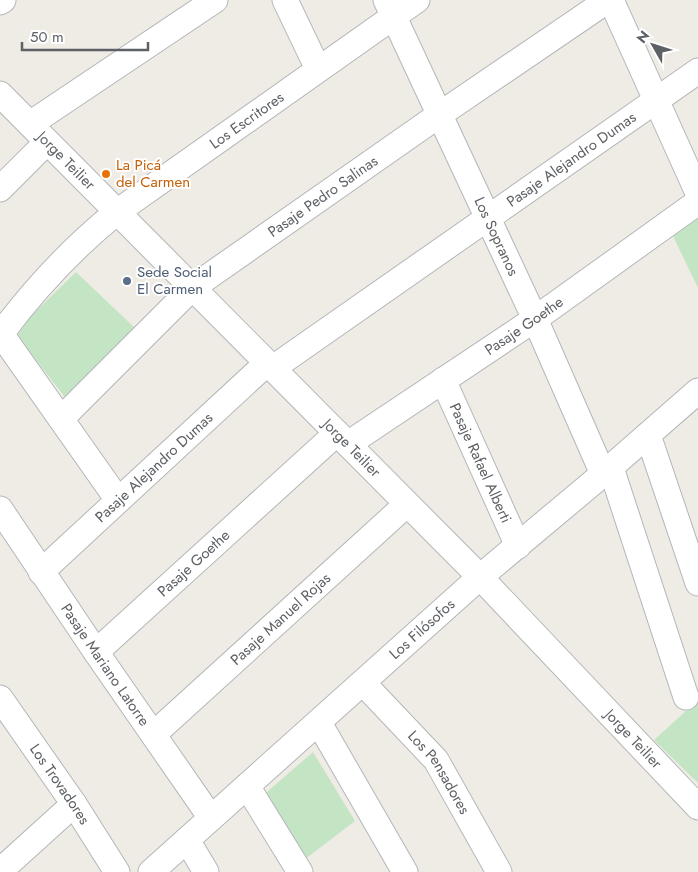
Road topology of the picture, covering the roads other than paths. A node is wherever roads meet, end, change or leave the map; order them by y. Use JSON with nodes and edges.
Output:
{"nodes":[{"id":1,"x":215,"y":0,"type":"edge"},
{"id":2,"x":285,"y":0,"type":"edge"},
{"id":3,"x":417,"y":0,"type":"edge"},
{"id":4,"x":610,"y":0,"type":"edge"},
{"id":5,"x":390,"y":8,"type":"edge"},
{"id":6,"x":318,"y":70,"type":"junction"},
{"id":7,"x":698,"y":71,"type":"edge"},
{"id":8,"x":0,"y":94,"type":"edge"},
{"id":9,"x":656,"y":100,"type":"junction"},
{"id":10,"x":439,"y":115,"type":"junction"},
{"id":11,"x":38,"y":133,"type":"junction"},
{"id":12,"x":0,"y":189,"type":"edge"},
{"id":13,"x":698,"y":193,"type":"edge"},
{"id":14,"x":698,"y":202,"type":"edge"},
{"id":15,"x":117,"y":212,"type":"junction"},
{"id":16,"x":488,"y":216,"type":"junction"},
{"id":17,"x":192,"y":288,"type":"junction"},
{"id":18,"x":535,"y":318,"type":"junction"},
{"id":19,"x":0,"y":334,"type":"edge"},
{"id":20,"x":270,"y":366,"type":"junction"},
{"id":21,"x":443,"y":380,"type":"junction"},
{"id":22,"x":698,"y":391,"type":"edge"},
{"id":23,"x":61,"y":419,"type":"junction"},
{"id":24,"x":648,"y":435,"type":"junction"},
{"id":25,"x":342,"y":438,"type":"junction"},
{"id":26,"x":607,"y":471,"type":"junction"},
{"id":27,"x":118,"y":500,"type":"junction"},
{"id":28,"x":407,"y":504,"type":"junction"},
{"id":29,"x":0,"y":509,"type":"edge"},
{"id":30,"x":518,"y":546,"type":"junction"},
{"id":31,"x":42,"y":572,"type":"junction"},
{"id":32,"x":480,"y":577,"type":"junction"},
{"id":33,"x":698,"y":583,"type":"edge"},
{"id":34,"x":96,"y":652,"type":"junction"},
{"id":35,"x":363,"y":683,"type":"junction"},
{"id":36,"x":686,"y":697,"type":"dead end"},
{"id":37,"x":0,"y":698,"type":"edge"},
{"id":38,"x":319,"y":723,"type":"junction"},
{"id":39,"x":154,"y":734,"type":"junction"},
{"id":40,"x":247,"y":786,"type":"junction"},
{"id":41,"x":74,"y":804,"type":"junction"},
{"id":42,"x":698,"y":807,"type":"edge"},
{"id":43,"x":211,"y":818,"type":"junction"},
{"id":44,"x":187,"y":840,"type":"junction"},
{"id":45,"x":0,"y":871,"type":"edge"},
{"id":46,"x":117,"y":872,"type":"edge"},
{"id":47,"x":151,"y":872,"type":"edge"},
{"id":48,"x":206,"y":872,"type":"edge"},
{"id":49,"x":300,"y":872,"type":"edge"},
{"id":50,"x":405,"y":872,"type":"edge"},
{"id":51,"x":499,"y":872,"type":"edge"}],
"edges":[{"from":1,"to":11,"type":"street"},
{"from":2,"to":6,"type":"street"},
{"from":3,"to":5,"type":"street","name":"Los Escritores"},
{"from":4,"to":9,"type":"street"},
{"from":4,"to":10,"type":"street","name":"Pasaje Pedro Salinas"},
{"from":5,"to":6,"type":"street","name":"Los Escritores"},
{"from":5,"to":10,"type":"street","name":"Los Sopranos"},
{"from":6,"to":15,"type":"street","name":"Los Escritores"},
{"from":7,"to":9,"type":"street","name":"Pasaje Alejandro Dumas"},
{"from":8,"to":11,"type":"street","name":"Jorge Teilier"},
{"from":9,"to":13,"type":"street"},
{"from":9,"to":16,"type":"street","name":"Pasaje Alejandro Dumas"},
{"from":10,"to":16,"type":"street","name":"Los Sopranos"},
{"from":10,"to":17,"type":"street","name":"Pasaje Pedro Salinas"},
{"from":11,"to":12,"type":"street"},
{"from":11,"to":15,"type":"street","name":"Jorge Teilier"},
{"from":14,"to":18,"type":"street","name":"Pasaje Goethe"},
{"from":15,"to":17,"type":"street","name":"Jorge Teilier"},
{"from":15,"to":19,"type":"street","name":"Los Escritores"},
{"from":16,"to":18,"type":"street","name":"Los Sopranos"},
{"from":16,"to":20,"type":"street","name":"Pasaje Alejandro Dumas"},
{"from":17,"to":20,"type":"street","name":"Jorge Teilier"},
{"from":17,"to":23,"type":"street","name":"Pasaje Pedro Salinas"},
{"from":18,"to":21,"type":"street","name":"Pasaje Goethe"},
{"from":18,"to":26,"type":"street","name":"Los Sopranos"},
{"from":19,"to":23,"type":"street"},
{"from":20,"to":25,"type":"street","name":"Jorge Teilier"},
{"from":20,"to":27,"type":"street","name":"Pasaje Alejandro Dumas"},
{"from":21,"to":25,"type":"street","name":"Pasaje Goethe"},
{"from":21,"to":30,"type":"street","name":"Pasaje Rafael Alberti"},
{"from":22,"to":24,"type":"street","name":"Los Filósofos"},
{"from":23,"to":27,"type":"street"},
{"from":24,"to":26,"type":"street","name":"Los Filósofos"},
{"from":24,"to":33,"type":"street"},
{"from":25,"to":28,"type":"street","name":"Jorge Teilier"},
{"from":25,"to":34,"type":"street","name":"Pasaje Goethe"},
{"from":26,"to":30,"type":"street","name":"Los Filósofos"},
{"from":26,"to":36,"type":"street","name":"Los Sopranos"},
{"from":27,"to":31,"type":"street","name":"Pasaje Alejandro Dumas"},
{"from":28,"to":32,"type":"street","name":"Jorge Teilier"},
{"from":28,"to":39,"type":"street","name":"Pasaje Manuel Rojas"},
{"from":29,"to":31,"type":"street","name":"Pasaje Mariano Latorre"},
{"from":30,"to":32,"type":"street","name":"Los Filósofos"},
{"from":31,"to":34,"type":"street","name":"Pasaje Mariano Latorre"},
{"from":32,"to":35,"type":"street","name":"Los Filósofos"},
{"from":32,"to":42,"type":"street","name":"Jorge Teilier"},
{"from":34,"to":39,"type":"street","name":"Pasaje Mariano Latorre"},
{"from":35,"to":38,"type":"street","name":"Los Filósofos"},
{"from":35,"to":51,"type":"street","name":"Los Pensadores"},
{"from":37,"to":41,"type":"street","name":"Los Trovadores"},
{"from":38,"to":40,"type":"street","name":"Los Filósofos"},
{"from":38,"to":50,"type":"street"},
{"from":39,"to":43,"type":"street","name":"Pasaje Mariano Latorre"},
{"from":40,"to":43,"type":"street","name":"Los Filósofos"},
{"from":40,"to":49,"type":"street"},
{"from":41,"to":45,"type":"street"},
{"from":41,"to":46,"type":"street","name":"Los Trovadores"},
{"from":43,"to":44,"type":"street","name":"Los Filósofos"},
{"from":44,"to":47,"type":"street","name":"Los Filósofos"},
{"from":44,"to":48,"type":"street"}]}
